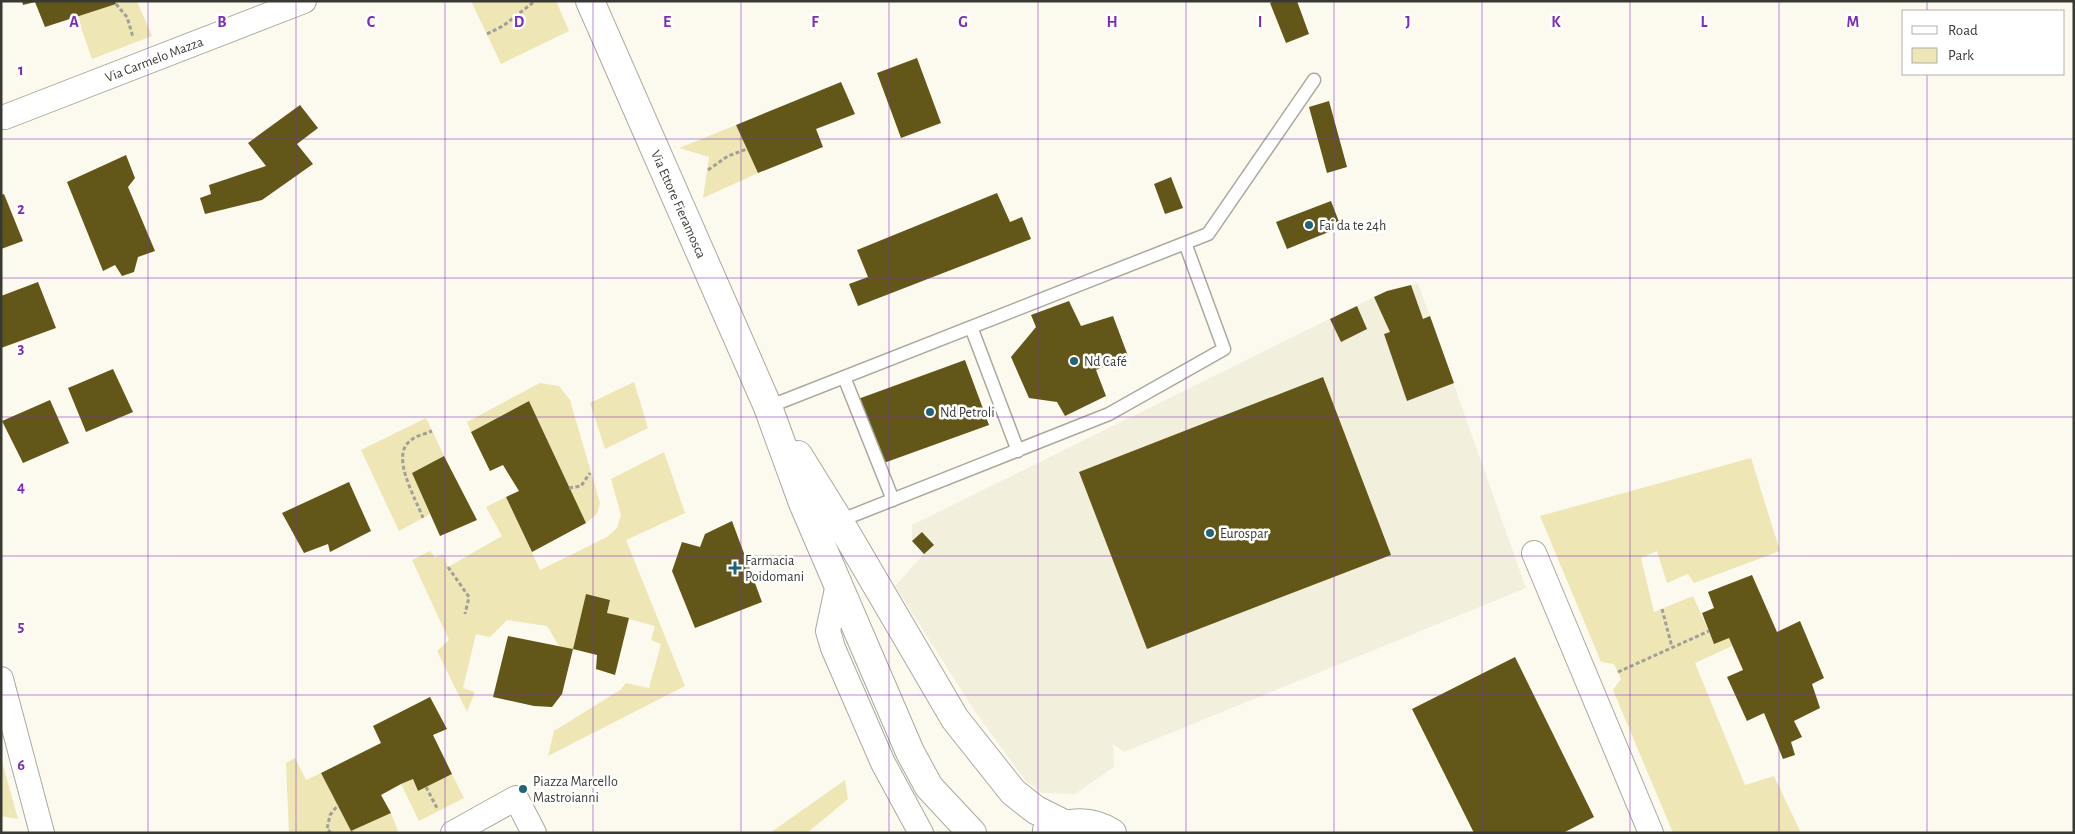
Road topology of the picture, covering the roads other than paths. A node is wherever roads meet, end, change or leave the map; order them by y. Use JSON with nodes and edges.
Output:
{"nodes":[{"id":1,"x":304,"y":1,"type":"edge"},
{"id":2,"x":590,"y":1,"type":"edge"},
{"id":3,"x":1314,"y":80,"type":"dead end"},
{"id":4,"x":5,"y":117,"type":"dead end"},
{"id":5,"x":1184,"y":243,"type":"junction"},
{"id":6,"x":971,"y":327,"type":"junction"},
{"id":7,"x":844,"y":377,"type":"junction"},
{"id":8,"x":768,"y":407,"type":"junction"},
{"id":9,"x":1018,"y":451,"type":"junction"},
{"id":10,"x":894,"y":500,"type":"junction"},
{"id":11,"x":839,"y":521,"type":"junction"},
{"id":12,"x":1534,"y":552,"type":"dead end"},
{"id":13,"x":838,"y":584,"type":"junction"},
{"id":14,"x":1,"y":679,"type":"edge"},
{"id":15,"x":1053,"y":828,"type":"edge"},
{"id":16,"x":42,"y":833,"type":"edge"},
{"id":17,"x":453,"y":833,"type":"edge"},
{"id":18,"x":534,"y":833,"type":"edge"},
{"id":19,"x":921,"y":833,"type":"edge"},
{"id":20,"x":972,"y":833,"type":"edge"},
{"id":21,"x":1112,"y":833,"type":"edge"},
{"id":22,"x":1650,"y":833,"type":"edge"}],
"edges":[{"from":1,"to":4,"type":"street","name":"Via Carmelo Mazza"},
{"from":2,"to":8,"type":"main road","name":"Via Ettore Fieramosca"},
{"from":3,"to":5,"type":"lane"},
{"from":5,"to":6,"type":"lane"},
{"from":5,"to":9,"type":"lane"},
{"from":6,"to":7,"type":"lane"},
{"from":6,"to":9,"type":"lane"},
{"from":7,"to":8,"type":"lane"},
{"from":7,"to":10,"type":"lane"},
{"from":8,"to":11,"type":"main road"},
{"from":8,"to":13,"type":"main road"},
{"from":9,"to":10,"type":"lane"},
{"from":10,"to":11,"type":"lane"},
{"from":11,"to":15,"type":"main road"},
{"from":12,"to":22,"type":"street"},
{"from":13,"to":19,"type":"street"},
{"from":13,"to":20,"type":"main road"},
{"from":14,"to":16,"type":"street"},
{"from":15,"to":21,"type":"main road"},
{"from":17,"to":18,"type":"street"}]}
